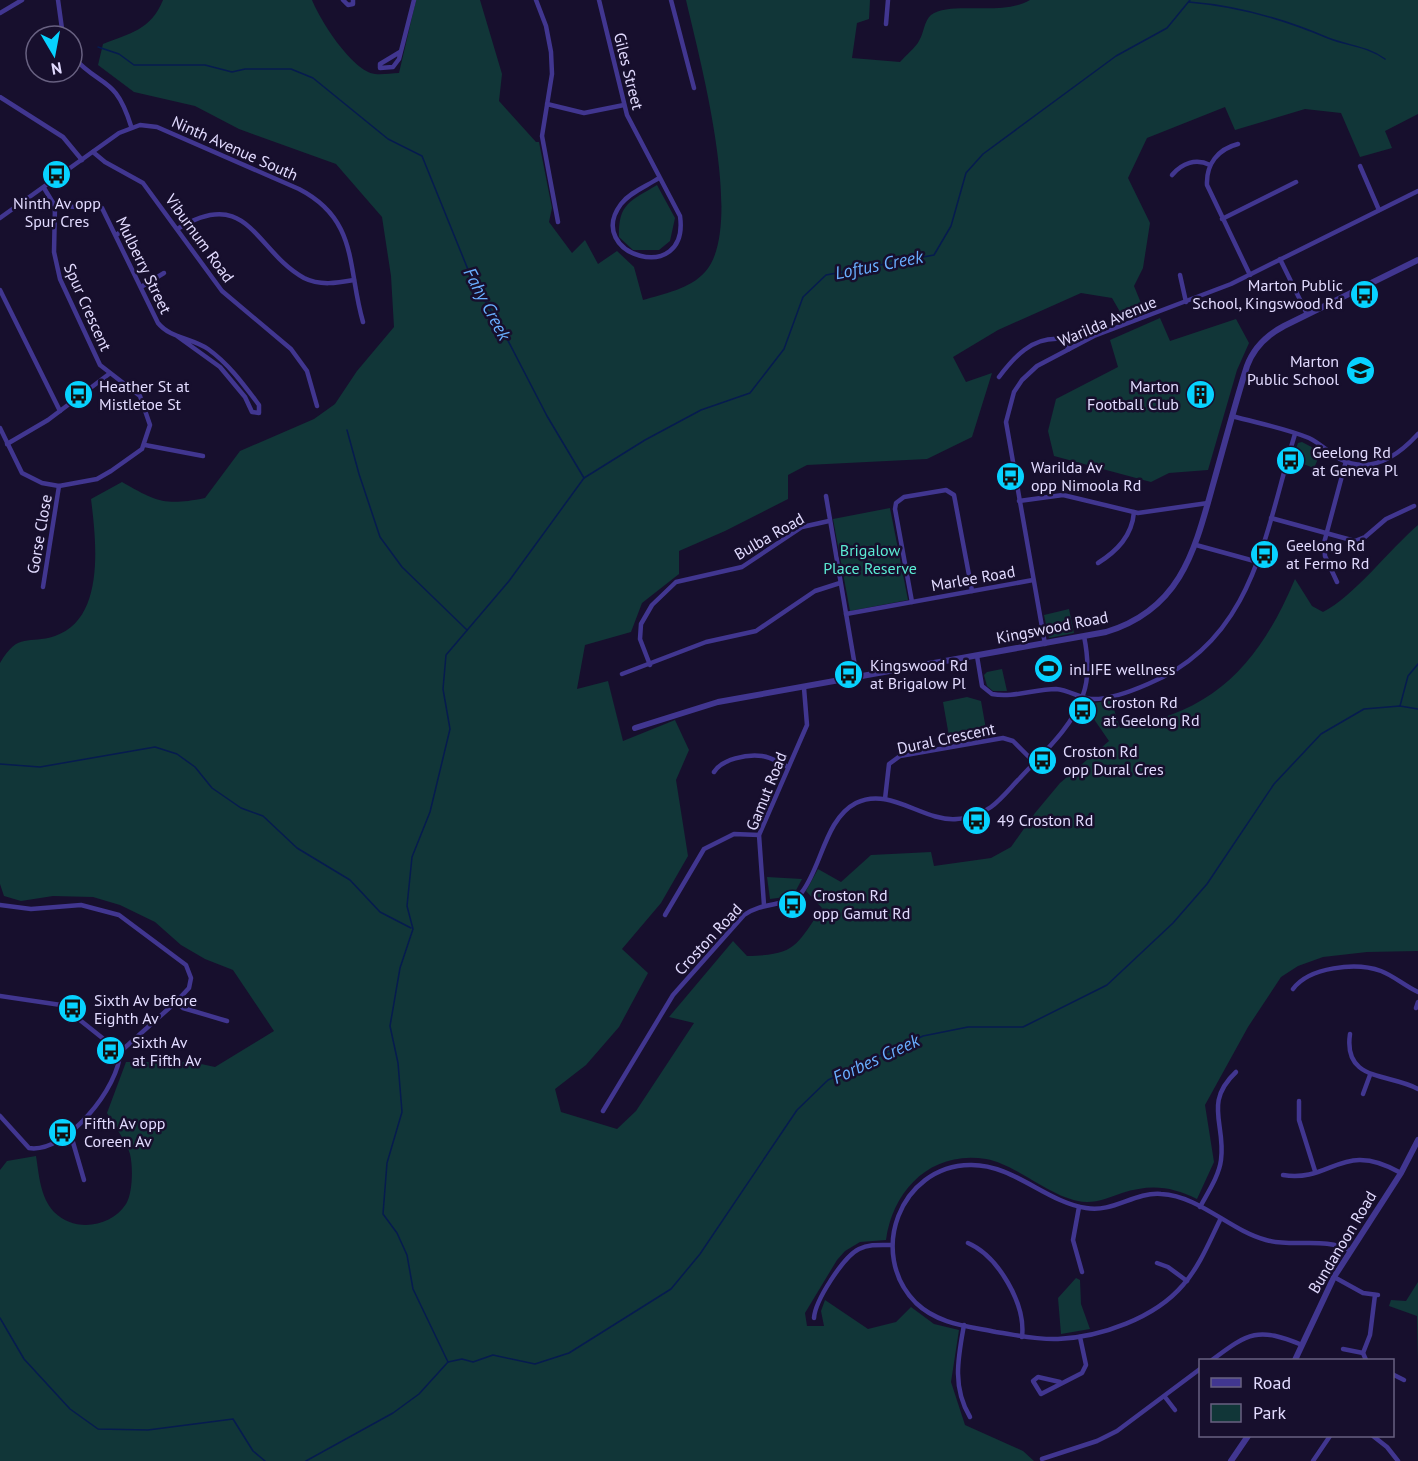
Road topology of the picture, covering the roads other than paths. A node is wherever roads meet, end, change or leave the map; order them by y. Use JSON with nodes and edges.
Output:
{"nodes":[{"id":1,"x":22,"y":0,"type":"edge"},
{"id":2,"x":58,"y":0,"type":"edge"},
{"id":3,"x":344,"y":0,"type":"edge"},
{"id":4,"x":353,"y":0,"type":"edge"},
{"id":5,"x":414,"y":0,"type":"edge"},
{"id":6,"x":536,"y":0,"type":"edge"},
{"id":7,"x":599,"y":0,"type":"edge"},
{"id":8,"x":671,"y":0,"type":"edge"},
{"id":9,"x":888,"y":0,"type":"edge"},
{"id":10,"x":0,"y":13,"type":"edge"},
{"id":11,"x":61,"y":24,"type":"edge"},
{"id":12,"x":886,"y":24,"type":"dead end"},
{"id":13,"x":400,"y":52,"type":"junction"},
{"id":14,"x":84,"y":65,"type":"edge"},
{"id":15,"x":694,"y":88,"type":"dead end"},
{"id":16,"x":0,"y":97,"type":"edge"},
{"id":17,"x":547,"y":104,"type":"junction"},
{"id":18,"x":624,"y":105,"type":"junction"},
{"id":19,"x":131,"y":126,"type":"junction"},
{"id":20,"x":1238,"y":144,"type":"dead end"},
{"id":21,"x":93,"y":152,"type":"junction"},
{"id":22,"x":82,"y":160,"type":"junction"},
{"id":23,"x":1210,"y":165,"type":"junction"},
{"id":24,"x":1360,"y":166,"type":"dead end"},
{"id":25,"x":1172,"y":175,"type":"dead end"},
{"id":26,"x":659,"y":178,"type":"junction"},
{"id":27,"x":1296,"y":182,"type":"dead end"},
{"id":28,"x":44,"y":188,"type":"junction"},
{"id":29,"x":1418,"y":191,"type":"edge"},
{"id":30,"x":55,"y":206,"type":"junction"},
{"id":31,"x":1,"y":209,"type":"edge"},
{"id":32,"x":1379,"y":210,"type":"junction"},
{"id":33,"x":5,"y":214,"type":"junction"},
{"id":34,"x":0,"y":218,"type":"edge"},
{"id":35,"x":1222,"y":219,"type":"junction"},
{"id":36,"x":558,"y":222,"type":"dead end"},
{"id":37,"x":130,"y":226,"type":"dead end"},
{"id":38,"x":179,"y":228,"type":"junction"},
{"id":39,"x":116,"y":235,"type":"junction"},
{"id":40,"x":1280,"y":259,"type":"junction"},
{"id":41,"x":1418,"y":260,"type":"edge"},
{"id":42,"x":164,"y":273,"type":"dead end"},
{"id":43,"x":1180,"y":275,"type":"dead end"},
{"id":44,"x":1250,"y":275,"type":"junction"},
{"id":45,"x":354,"y":280,"type":"junction"},
{"id":46,"x":141,"y":287,"type":"junction"},
{"id":47,"x":0,"y":290,"type":"edge"},
{"id":48,"x":1186,"y":302,"type":"junction"},
{"id":49,"x":1307,"y":314,"type":"junction"},
{"id":50,"x":363,"y":322,"type":"dead end"},
{"id":51,"x":177,"y":336,"type":"junction"},
{"id":52,"x":1069,"y":349,"type":"junction"},
{"id":53,"x":109,"y":374,"type":"junction"},
{"id":54,"x":999,"y":377,"type":"dead end"},
{"id":55,"x":317,"y":406,"type":"dead end"},
{"id":56,"x":60,"y":411,"type":"junction"},
{"id":57,"x":1232,"y":416,"type":"junction"},
{"id":58,"x":0,"y":429,"type":"edge"},
{"id":59,"x":1294,"y":434,"type":"junction"},
{"id":60,"x":1418,"y":434,"type":"edge"},
{"id":61,"x":7,"y":444,"type":"junction"},
{"id":62,"x":145,"y":445,"type":"junction"},
{"id":63,"x":203,"y":456,"type":"dead end"},
{"id":64,"x":1346,"y":461,"type":"junction"},
{"id":65,"x":59,"y":486,"type":"junction"},
{"id":66,"x":826,"y":496,"type":"dead end"},
{"id":67,"x":1019,"y":501,"type":"junction"},
{"id":68,"x":1208,"y":503,"type":"junction"},
{"id":69,"x":1414,"y":506,"type":"dead end"},
{"id":70,"x":1134,"y":512,"type":"junction"},
{"id":71,"x":1270,"y":518,"type":"junction"},
{"id":72,"x":828,"y":521,"type":"junction"},
{"id":73,"x":1326,"y":532,"type":"junction"},
{"id":74,"x":1196,"y":545,"type":"junction"},
{"id":75,"x":1258,"y":562,"type":"junction"},
{"id":76,"x":1098,"y":563,"type":"dead end"},
{"id":77,"x":1033,"y":580,"type":"junction"},
{"id":78,"x":1337,"y":582,"type":"dead end"},
{"id":79,"x":840,"y":583,"type":"junction"},
{"id":80,"x":43,"y":586,"type":"dead end"},
{"id":81,"x":972,"y":591,"type":"junction"},
{"id":82,"x":912,"y":602,"type":"junction"},
{"id":83,"x":846,"y":614,"type":"junction"},
{"id":84,"x":1084,"y":636,"type":"junction"},
{"id":85,"x":1045,"y":644,"type":"junction"},
{"id":86,"x":977,"y":656,"type":"junction"},
{"id":87,"x":650,"y":665,"type":"junction"},
{"id":88,"x":622,"y":674,"type":"dead end"},
{"id":89,"x":858,"y":678,"type":"junction"},
{"id":90,"x":804,"y":688,"type":"junction"},
{"id":91,"x":1083,"y":697,"type":"junction"},
{"id":92,"x":635,"y":728,"type":"dead end"},
{"id":93,"x":1034,"y":762,"type":"junction"},
{"id":94,"x":788,"y":767,"type":"junction"},
{"id":95,"x":714,"y":772,"type":"dead end"},
{"id":96,"x":885,"y":799,"type":"junction"},
{"id":97,"x":759,"y":835,"type":"junction"},
{"id":98,"x":0,"y":905,"type":"edge"},
{"id":99,"x":764,"y":905,"type":"junction"},
{"id":100,"x":665,"y":915,"type":"dead end"},
{"id":101,"x":1293,"y":990,"type":"dead end"},
{"id":102,"x":1418,"y":992,"type":"edge"},
{"id":103,"x":0,"y":996,"type":"edge"},
{"id":104,"x":176,"y":1002,"type":"junction"},
{"id":105,"x":227,"y":1021,"type":"dead end"},
{"id":106,"x":1350,"y":1034,"type":"dead end"},
{"id":107,"x":120,"y":1052,"type":"junction"},
{"id":108,"x":1236,"y":1072,"type":"dead end"},
{"id":109,"x":1370,"y":1075,"type":"junction"},
{"id":110,"x":1418,"y":1089,"type":"edge"},
{"id":111,"x":1363,"y":1094,"type":"dead end"},
{"id":112,"x":1299,"y":1101,"type":"dead end"},
{"id":113,"x":603,"y":1110,"type":"dead end"},
{"id":114,"x":0,"y":1116,"type":"edge"},
{"id":115,"x":70,"y":1132,"type":"junction"},
{"id":116,"x":1418,"y":1140,"type":"edge"},
{"id":117,"x":1316,"y":1171,"type":"junction"},
{"id":118,"x":1401,"y":1173,"type":"junction"},
{"id":119,"x":1283,"y":1175,"type":"dead end"},
{"id":120,"x":84,"y":1180,"type":"dead end"},
{"id":121,"x":1079,"y":1207,"type":"junction"},
{"id":122,"x":1200,"y":1207,"type":"junction"},
{"id":123,"x":1221,"y":1218,"type":"junction"},
{"id":124,"x":968,"y":1243,"type":"dead end"},
{"id":125,"x":891,"y":1245,"type":"junction"},
{"id":126,"x":1351,"y":1251,"type":"junction"},
{"id":127,"x":1157,"y":1263,"type":"dead end"},
{"id":128,"x":1082,"y":1272,"type":"dead end"},
{"id":129,"x":1334,"y":1277,"type":"junction"},
{"id":130,"x":1187,"y":1281,"type":"junction"},
{"id":131,"x":814,"y":1318,"type":"dead end"},
{"id":132,"x":964,"y":1325,"type":"junction"},
{"id":133,"x":1022,"y":1336,"type":"junction"},
{"id":134,"x":1080,"y":1337,"type":"junction"},
{"id":135,"x":1302,"y":1345,"type":"junction"},
{"id":136,"x":1343,"y":1348,"type":"dead end"},
{"id":137,"x":1363,"y":1353,"type":"junction"},
{"id":138,"x":1213,"y":1359,"type":"edge"},
{"id":139,"x":1295,"y":1359,"type":"edge"},
{"id":140,"x":1366,"y":1359,"type":"edge"},
{"id":141,"x":1199,"y":1370,"type":"edge"},
{"id":142,"x":1394,"y":1375,"type":"edge"},
{"id":143,"x":1404,"y":1380,"type":"dead end"},
{"id":144,"x":1060,"y":1382,"type":"junction"},
{"id":145,"x":1165,"y":1397,"type":"junction"},
{"id":146,"x":1175,"y":1410,"type":"dead end"},
{"id":147,"x":970,"y":1417,"type":"dead end"},
{"id":148,"x":1247,"y":1437,"type":"edge"},
{"id":149,"x":1329,"y":1437,"type":"edge"},
{"id":150,"x":1375,"y":1437,"type":"edge"},
{"id":151,"x":1042,"y":1459,"type":"dead end"},
{"id":152,"x":1231,"y":1461,"type":"edge"},
{"id":153,"x":1313,"y":1461,"type":"edge"},
{"id":154,"x":1396,"y":1461,"type":"edge"}],
"edges":[{"from":1,"to":10,"type":"street"},
{"from":2,"to":11,"type":"street"},
{"from":3,"to":4,"type":"street"},
{"from":5,"to":13,"type":"street"},
{"from":6,"to":17,"type":"street"},
{"from":7,"to":18,"type":"street","name":"Giles Street"},
{"from":8,"to":15,"type":"street"},
{"from":9,"to":12,"type":"street"},
{"from":13,"to":13,"type":"street"},
{"from":14,"to":19,"type":"street"},
{"from":16,"to":22,"type":"street"},
{"from":17,"to":18,"type":"street"},
{"from":17,"to":36,"type":"street"},
{"from":18,"to":26,"type":"street","name":"Giles Street"},
{"from":19,"to":21,"type":"street"},
{"from":19,"to":45,"type":"street","name":"Ninth Avenue South"},
{"from":20,"to":23,"type":"street"},
{"from":21,"to":22,"type":"street"},
{"from":21,"to":38,"type":"street","name":"Viburnum Road"},
{"from":22,"to":28,"type":"street"},
{"from":23,"to":25,"type":"street"},
{"from":23,"to":35,"type":"street"},
{"from":24,"to":32,"type":"street"},
{"from":26,"to":26,"type":"street","name":"Giles Street"},
{"from":27,"to":35,"type":"street"},
{"from":28,"to":30,"type":"street"},
{"from":28,"to":33,"type":"street"},
{"from":29,"to":32,"type":"street","name":"Warilda Avenue"},
{"from":30,"to":39,"type":"street","name":"Mulberry Street"},
{"from":30,"to":53,"type":"street","name":"Spur Crescent"},
{"from":31,"to":33,"type":"street"},
{"from":32,"to":40,"type":"street","name":"Warilda Avenue"},
{"from":33,"to":34,"type":"street"},
{"from":35,"to":44,"type":"street"},
{"from":37,"to":39,"type":"street"},
{"from":38,"to":45,"type":"street"},
{"from":38,"to":55,"type":"street","name":"Viburnum Road"},
{"from":39,"to":46,"type":"street","name":"Mulberry Street"},
{"from":40,"to":44,"type":"street","name":"Warilda Avenue"},
{"from":40,"to":49,"type":"street"},
{"from":41,"to":49,"type":"street","name":"Kingswood Road"},
{"from":42,"to":46,"type":"street"},
{"from":43,"to":48,"type":"street"},
{"from":44,"to":48,"type":"street","name":"Warilda Avenue"},
{"from":45,"to":50,"type":"street","name":"Ninth Avenue South"},
{"from":46,"to":51,"type":"street","name":"Mulberry Street"},
{"from":47,"to":56,"type":"street"},
{"from":48,"to":52,"type":"street","name":"Warilda Avenue"},
{"from":49,"to":57,"type":"street","name":"Kingswood Road"},
{"from":51,"to":51,"type":"street","name":"Mulberry Street"},
{"from":52,"to":54,"type":"street"},
{"from":52,"to":67,"type":"street","name":"Warilda Avenue"},
{"from":53,"to":56,"type":"street"},
{"from":53,"to":62,"type":"street","name":"Spur Crescent"},
{"from":56,"to":61,"type":"street"},
{"from":57,"to":59,"type":"street"},
{"from":57,"to":68,"type":"street","name":"Kingswood Road"},
{"from":58,"to":61,"type":"street"},
{"from":59,"to":64,"type":"street"},
{"from":59,"to":71,"type":"street"},
{"from":60,"to":64,"type":"street"},
{"from":61,"to":65,"type":"street"},
{"from":62,"to":63,"type":"street"},
{"from":62,"to":65,"type":"street"},
{"from":64,"to":73,"type":"street"},
{"from":65,"to":80,"type":"street","name":"Gorse Close"},
{"from":66,"to":72,"type":"street"},
{"from":67,"to":70,"type":"street"},
{"from":67,"to":77,"type":"street","name":"Warilda Avenue"},
{"from":68,"to":70,"type":"street"},
{"from":68,"to":74,"type":"street","name":"Kingswood Road"},
{"from":69,"to":73,"type":"street"},
{"from":70,"to":76,"type":"street"},
{"from":71,"to":73,"type":"street"},
{"from":71,"to":75,"type":"street"},
{"from":72,"to":79,"type":"street"},
{"from":72,"to":87,"type":"street","name":"Bulba Road"},
{"from":73,"to":78,"type":"street"},
{"from":74,"to":75,"type":"street"},
{"from":74,"to":84,"type":"street","name":"Kingswood Road"},
{"from":75,"to":91,"type":"street"},
{"from":77,"to":81,"type":"street","name":"Marlee Road"},
{"from":77,"to":85,"type":"street","name":"Warilda Avenue"},
{"from":79,"to":83,"type":"street"},
{"from":79,"to":87,"type":"street"},
{"from":81,"to":82,"type":"street","name":"Marlee Road"},
{"from":81,"to":82,"type":"street"},
{"from":82,"to":83,"type":"street","name":"Marlee Road"},
{"from":83,"to":89,"type":"street"},
{"from":84,"to":85,"type":"street","name":"Kingswood Road"},
{"from":84,"to":91,"type":"street","name":"Croston Road"},
{"from":85,"to":86,"type":"street","name":"Kingswood Road"},
{"from":86,"to":89,"type":"street","name":"Kingswood Road"},
{"from":86,"to":91,"type":"street"},
{"from":87,"to":88,"type":"street"},
{"from":89,"to":90,"type":"street","name":"Kingswood Road"},
{"from":90,"to":92,"type":"street","name":"Kingswood Road"},
{"from":90,"to":94,"type":"street","name":"Gamut Road"},
{"from":91,"to":93,"type":"street","name":"Croston Road"},
{"from":93,"to":96,"type":"street","name":"Croston Road"},
{"from":93,"to":96,"type":"street","name":"Dural Crescent"},
{"from":94,"to":95,"type":"street"},
{"from":94,"to":97,"type":"street","name":"Gamut Road"},
{"from":96,"to":99,"type":"street","name":"Croston Road"},
{"from":97,"to":99,"type":"street","name":"Gamut Road"},
{"from":97,"to":100,"type":"street"},
{"from":98,"to":104,"type":"street"},
{"from":99,"to":113,"type":"street","name":"Croston Road"},
{"from":101,"to":102,"type":"street"},
{"from":103,"to":107,"type":"street"},
{"from":104,"to":105,"type":"street"},
{"from":104,"to":107,"type":"street"},
{"from":106,"to":109,"type":"street"},
{"from":107,"to":115,"type":"street"},
{"from":108,"to":122,"type":"street"},
{"from":109,"to":110,"type":"street"},
{"from":109,"to":111,"type":"street"},
{"from":112,"to":117,"type":"street"},
{"from":114,"to":115,"type":"street"},
{"from":115,"to":120,"type":"street"},
{"from":116,"to":118,"type":"street","name":"Bundanoon Road"},
{"from":117,"to":118,"type":"street"},
{"from":117,"to":119,"type":"street"},
{"from":118,"to":126,"type":"street","name":"Bundanoon Road"},
{"from":121,"to":122,"type":"street"},
{"from":121,"to":125,"type":"street"},
{"from":121,"to":128,"type":"street"},
{"from":122,"to":123,"type":"street"},
{"from":123,"to":126,"type":"street"},
{"from":123,"to":130,"type":"street"},
{"from":124,"to":133,"type":"street"},
{"from":125,"to":131,"type":"street"},
{"from":125,"to":132,"type":"street"},
{"from":126,"to":129,"type":"street","name":"Bundanoon Road"},
{"from":127,"to":130,"type":"street"},
{"from":129,"to":135,"type":"street","name":"Bundanoon Road"},
{"from":129,"to":137,"type":"street"},
{"from":130,"to":134,"type":"street"},
{"from":132,"to":133,"type":"street"},
{"from":132,"to":147,"type":"street"},
{"from":133,"to":134,"type":"street"},
{"from":134,"to":144,"type":"street"},
{"from":135,"to":138,"type":"street"},
{"from":135,"to":139,"type":"street","name":"Bundanoon Road"},
{"from":136,"to":137,"type":"street"},
{"from":137,"to":140,"type":"street"},
{"from":141,"to":145,"type":"street"},
{"from":142,"to":143,"type":"street"},
{"from":144,"to":144,"type":"street"},
{"from":145,"to":146,"type":"street"},
{"from":145,"to":151,"type":"street"},
{"from":148,"to":152,"type":"street"},
{"from":149,"to":153,"type":"street"},
{"from":150,"to":154,"type":"street"}]}
